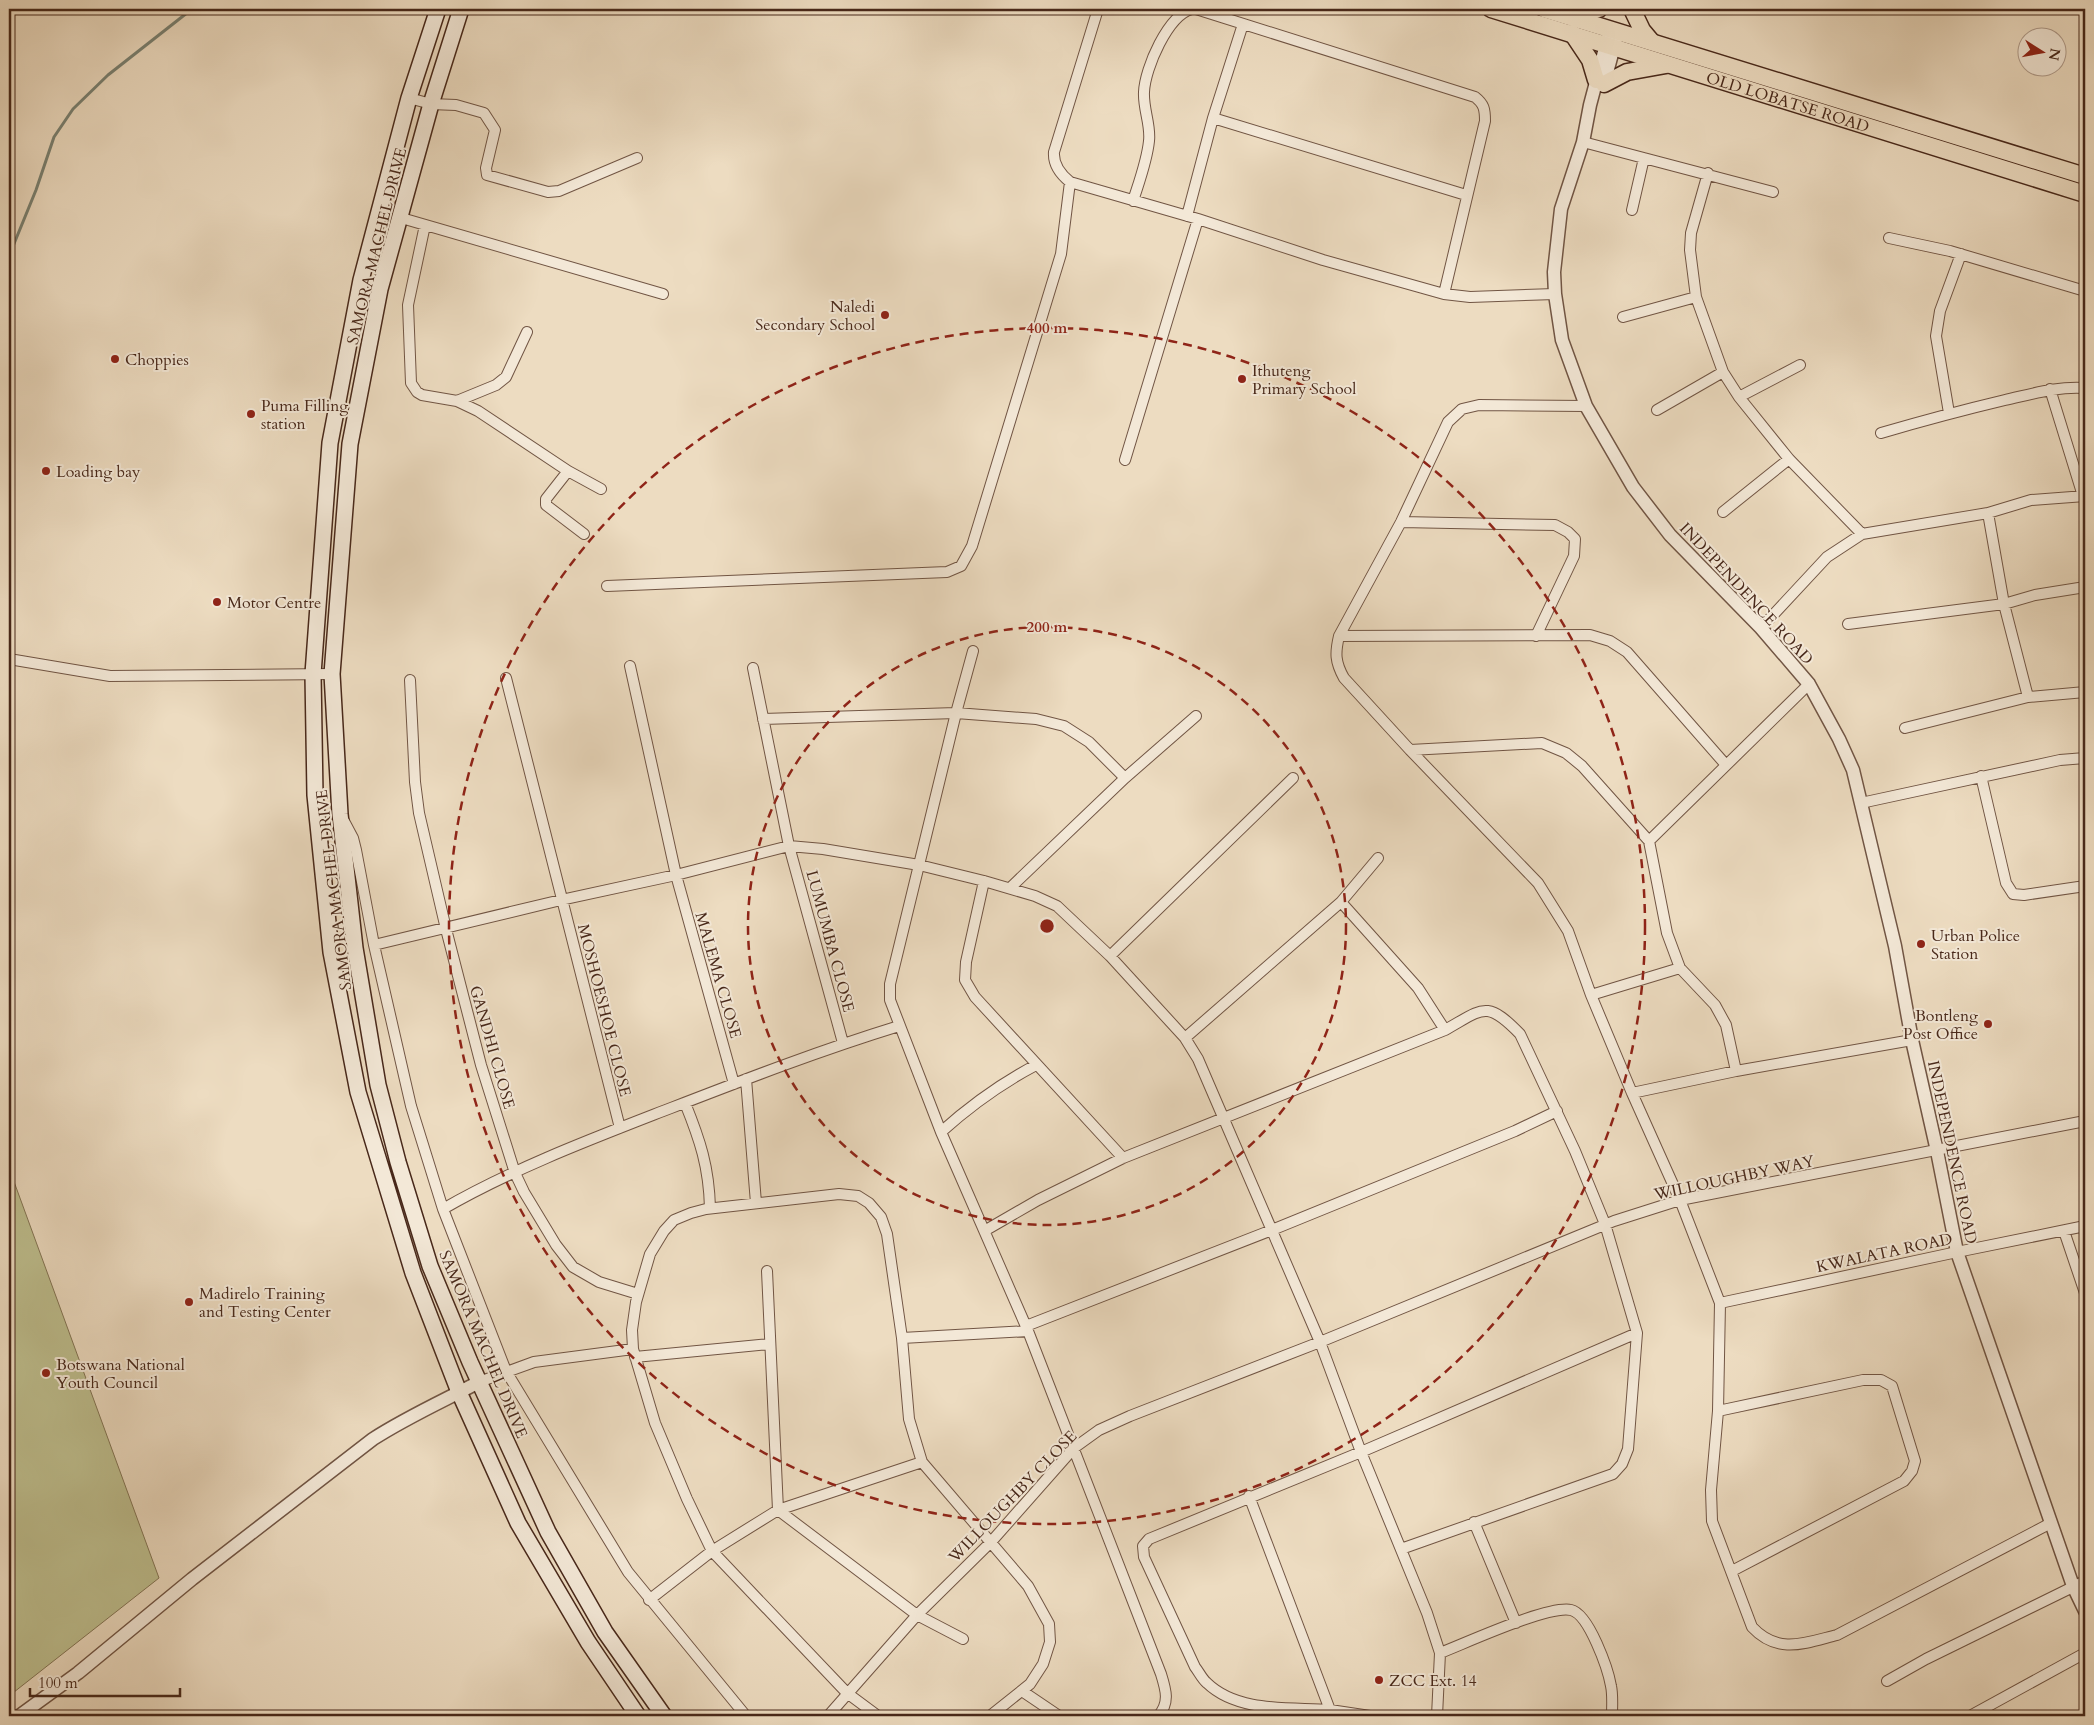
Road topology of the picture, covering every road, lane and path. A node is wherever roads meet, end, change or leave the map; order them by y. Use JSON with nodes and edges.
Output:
{"nodes":[{"id":1,"x":438,"y":9,"type":"edge"},
{"id":2,"x":461,"y":9,"type":"edge"},
{"id":3,"x":1098,"y":9,"type":"edge"},
{"id":4,"x":1192,"y":9,"type":"edge"},
{"id":5,"x":1196,"y":9,"type":"edge"},
{"id":6,"x":1491,"y":9,"type":"edge"},
{"id":7,"x":1544,"y":9,"type":"edge"},
{"id":8,"x":1599,"y":9,"type":"edge"},
{"id":9,"x":1632,"y":9,"type":"edge"},
{"id":10,"x":1566,"y":15,"type":"junction"},
{"id":11,"x":1244,"y":24,"type":"junction"},
{"id":12,"x":1572,"y":33,"type":"junction"},
{"id":13,"x":1612,"y":38,"type":"junction"},
{"id":14,"x":1652,"y":42,"type":"junction"},
{"id":15,"x":1671,"y":64,"type":"junction"},
{"id":16,"x":1600,"y":82,"type":"junction"},
{"id":17,"x":409,"y":98,"type":"junction"},
{"id":18,"x":431,"y":104,"type":"junction"},
{"id":19,"x":1213,"y":118,"type":"junction"},
{"id":20,"x":1583,"y":142,"type":"junction"},
{"id":21,"x":637,"y":158,"type":"dead end"},
{"id":22,"x":1644,"y":158,"type":"junction"},
{"id":23,"x":1708,"y":174,"type":"junction"},
{"id":24,"x":2085,"y":176,"type":"edge"},
{"id":25,"x":1070,"y":182,"type":"junction"},
{"id":26,"x":1773,"y":192,"type":"dead end"},
{"id":27,"x":2085,"y":194,"type":"edge"},
{"id":28,"x":1466,"y":195,"type":"junction"},
{"id":29,"x":1133,"y":201,"type":"junction"},
{"id":30,"x":1632,"y":210,"type":"dead end"},
{"id":31,"x":1187,"y":216,"type":"junction"},
{"id":32,"x":398,"y":217,"type":"junction"},
{"id":33,"x":1198,"y":219,"type":"junction"},
{"id":34,"x":425,"y":225,"type":"junction"},
{"id":35,"x":1890,"y":238,"type":"dead end"},
{"id":36,"x":1961,"y":254,"type":"junction"},
{"id":37,"x":2085,"y":291,"type":"edge"},
{"id":38,"x":663,"y":294,"type":"dead end"},
{"id":39,"x":1444,"y":294,"type":"junction"},
{"id":40,"x":1554,"y":294,"type":"junction"},
{"id":41,"x":1696,"y":297,"type":"junction"},
{"id":42,"x":1623,"y":317,"type":"dead end"},
{"id":43,"x":527,"y":332,"type":"dead end"},
{"id":44,"x":1800,"y":365,"type":"dead end"},
{"id":45,"x":1722,"y":372,"type":"junction"},
{"id":46,"x":2085,"y":388,"type":"edge"},
{"id":47,"x":2050,"y":389,"type":"junction"},
{"id":48,"x":1739,"y":397,"type":"junction"},
{"id":49,"x":457,"y":401,"type":"junction"},
{"id":50,"x":1586,"y":406,"type":"junction"},
{"id":51,"x":1656,"y":410,"type":"dead end"},
{"id":52,"x":1949,"y":413,"type":"junction"},
{"id":53,"x":1881,"y":433,"type":"dead end"},
{"id":54,"x":1790,"y":459,"type":"junction"},
{"id":55,"x":1125,"y":460,"type":"dead end"},
{"id":56,"x":568,"y":471,"type":"junction"},
{"id":57,"x":601,"y":489,"type":"dead end"},
{"id":58,"x":2084,"y":496,"type":"edge"},
{"id":59,"x":1723,"y":512,"type":"dead end"},
{"id":60,"x":1988,"y":513,"type":"junction"},
{"id":61,"x":1401,"y":522,"type":"junction"},
{"id":62,"x":584,"y":534,"type":"dead end"},
{"id":63,"x":1862,"y":534,"type":"junction"},
{"id":64,"x":607,"y":586,"type":"dead end"},
{"id":65,"x":2085,"y":587,"type":"edge"},
{"id":66,"x":2004,"y":604,"type":"junction"},
{"id":67,"x":1848,"y":624,"type":"dead end"},
{"id":68,"x":1761,"y":628,"type":"junction"},
{"id":69,"x":1339,"y":636,"type":"junction"},
{"id":70,"x":1536,"y":636,"type":"junction"},
{"id":71,"x":973,"y":652,"type":"dead end"},
{"id":72,"x":9,"y":660,"type":"edge"},
{"id":73,"x":630,"y":666,"type":"dead end"},
{"id":74,"x":753,"y":668,"type":"dead end"},
{"id":75,"x":313,"y":674,"type":"junction"},
{"id":76,"x":332,"y":674,"type":"junction"},
{"id":77,"x":506,"y":678,"type":"dead end"},
{"id":78,"x":410,"y":680,"type":"dead end"},
{"id":79,"x":1809,"y":684,"type":"junction"},
{"id":80,"x":2085,"y":692,"type":"edge"},
{"id":81,"x":2028,"y":696,"type":"junction"},
{"id":82,"x":956,"y":713,"type":"junction"},
{"id":83,"x":1196,"y":716,"type":"dead end"},
{"id":84,"x":763,"y":719,"type":"junction"},
{"id":85,"x":1905,"y":728,"type":"dead end"},
{"id":86,"x":1410,"y":750,"type":"junction"},
{"id":87,"x":2085,"y":758,"type":"edge"},
{"id":88,"x":1726,"y":765,"type":"junction"},
{"id":89,"x":1981,"y":776,"type":"junction"},
{"id":90,"x":1125,"y":778,"type":"junction"},
{"id":91,"x":1293,"y":778,"type":"dead end"},
{"id":92,"x":1861,"y":803,"type":"junction"},
{"id":93,"x":340,"y":814,"type":"junction"},
{"id":94,"x":1649,"y":841,"type":"junction"},
{"id":95,"x":789,"y":846,"type":"junction"},
{"id":96,"x":1378,"y":858,"type":"dead end"},
{"id":97,"x":919,"y":865,"type":"junction"},
{"id":98,"x":676,"y":875,"type":"junction"},
{"id":99,"x":984,"y":881,"type":"junction"},
{"id":100,"x":2085,"y":886,"type":"edge"},
{"id":101,"x":1010,"y":888,"type":"junction"},
{"id":102,"x":561,"y":900,"type":"junction"},
{"id":103,"x":1341,"y":902,"type":"junction"},
{"id":104,"x":446,"y":929,"type":"junction"},
{"id":105,"x":374,"y":946,"type":"junction"},
{"id":106,"x":1110,"y":956,"type":"junction"},
{"id":107,"x":1680,"y":968,"type":"junction"},
{"id":108,"x":1591,"y":995,"type":"junction"},
{"id":109,"x":899,"y":1026,"type":"junction"},
{"id":110,"x":1445,"y":1030,"type":"junction"},
{"id":111,"x":1185,"y":1038,"type":"junction"},
{"id":112,"x":1912,"y":1040,"type":"junction"},
{"id":113,"x":843,"y":1043,"type":"junction"},
{"id":114,"x":1036,"y":1065,"type":"junction"},
{"id":115,"x":1736,"y":1071,"type":"junction"},
{"id":116,"x":746,"y":1079,"type":"junction"},
{"id":117,"x":734,"y":1084,"type":"junction"},
{"id":118,"x":1632,"y":1093,"type":"junction"},
{"id":119,"x":685,"y":1102,"type":"junction"},
{"id":120,"x":1557,"y":1111,"type":"junction"},
{"id":121,"x":1225,"y":1119,"type":"junction"},
{"id":122,"x":2085,"y":1121,"type":"edge"},
{"id":123,"x":620,"y":1128,"type":"junction"},
{"id":124,"x":942,"y":1132,"type":"junction"},
{"id":125,"x":1937,"y":1151,"type":"junction"},
{"id":126,"x":1123,"y":1158,"type":"junction"},
{"id":127,"x":515,"y":1173,"type":"junction"},
{"id":128,"x":1680,"y":1200,"type":"junction"},
{"id":129,"x":756,"y":1203,"type":"junction"},
{"id":130,"x":710,"y":1208,"type":"junction"},
{"id":131,"x":443,"y":1210,"type":"junction"},
{"id":132,"x":1605,"y":1224,"type":"junction"},
{"id":133,"x":2085,"y":1226,"type":"edge"},
{"id":134,"x":986,"y":1230,"type":"junction"},
{"id":135,"x":1272,"y":1230,"type":"junction"},
{"id":136,"x":2064,"y":1231,"type":"junction"},
{"id":137,"x":1957,"y":1252,"type":"junction"},
{"id":138,"x":767,"y":1271,"type":"dead end"},
{"id":139,"x":2085,"y":1293,"type":"edge"},
{"id":140,"x":638,"y":1294,"type":"junction"},
{"id":141,"x":1720,"y":1303,"type":"junction"},
{"id":142,"x":1027,"y":1328,"type":"junction"},
{"id":143,"x":1637,"y":1333,"type":"junction"},
{"id":144,"x":902,"y":1338,"type":"junction"},
{"id":145,"x":1320,"y":1342,"type":"junction"},
{"id":146,"x":770,"y":1344,"type":"junction"},
{"id":147,"x":634,"y":1353,"type":"junction"},
{"id":148,"x":506,"y":1371,"type":"junction"},
{"id":149,"x":479,"y":1382,"type":"junction"},
{"id":150,"x":459,"y":1392,"type":"junction"},
{"id":151,"x":1718,"y":1411,"type":"junction"},
{"id":152,"x":1074,"y":1448,"type":"junction"},
{"id":153,"x":1361,"y":1452,"type":"junction"},
{"id":154,"x":922,"y":1462,"type":"junction"},
{"id":155,"x":1250,"y":1496,"type":"junction"},
{"id":156,"x":778,"y":1510,"type":"junction"},
{"id":157,"x":1474,"y":1522,"type":"junction"},
{"id":158,"x":2051,"y":1523,"type":"junction"},
{"id":159,"x":991,"y":1542,"type":"junction"},
{"id":160,"x":1401,"y":1549,"type":"junction"},
{"id":161,"x":712,"y":1552,"type":"junction"},
{"id":162,"x":1732,"y":1571,"type":"junction"},
{"id":163,"x":2085,"y":1581,"type":"edge"},
{"id":164,"x":2073,"y":1586,"type":"junction"},
{"id":165,"x":649,"y":1600,"type":"junction"},
{"id":166,"x":2085,"y":1610,"type":"edge"},
{"id":167,"x":917,"y":1614,"type":"junction"},
{"id":168,"x":1516,"y":1623,"type":"junction"},
{"id":169,"x":963,"y":1638,"type":"dead end"},
{"id":170,"x":1440,"y":1653,"type":"junction"},
{"id":171,"x":2085,"y":1653,"type":"edge"},
{"id":172,"x":1887,"y":1682,"type":"dead end"},
{"id":173,"x":1022,"y":1690,"type":"junction"},
{"id":174,"x":847,"y":1693,"type":"junction"},
{"id":175,"x":1330,"y":1710,"type":"junction"},
{"id":176,"x":19,"y":1716,"type":"edge"},
{"id":177,"x":638,"y":1716,"type":"edge"},
{"id":178,"x":664,"y":1716,"type":"edge"},
{"id":179,"x":746,"y":1716,"type":"edge"},
{"id":180,"x":828,"y":1716,"type":"edge"},
{"id":181,"x":878,"y":1716,"type":"edge"},
{"id":182,"x":990,"y":1716,"type":"edge"},
{"id":183,"x":1059,"y":1716,"type":"edge"},
{"id":184,"x":1158,"y":1716,"type":"edge"},
{"id":185,"x":1370,"y":1716,"type":"edge"},
{"id":186,"x":1437,"y":1716,"type":"edge"},
{"id":187,"x":1612,"y":1716,"type":"edge"},
{"id":188,"x":1970,"y":1716,"type":"edge"}],
"edges":[{"from":1,"to":17,"type":"main road","name":"SAMORA MACHEL DRIVE"},
{"from":2,"to":18,"type":"main road","name":"SAMORA MACHEL DRIVE"},
{"from":3,"to":25,"type":"street"},
{"from":4,"to":29,"type":"street"},
{"from":5,"to":11,"type":"street"},
{"from":6,"to":12,"type":"main road","name":"OLD LOBATSE ROAD"},
{"from":7,"to":10,"type":"main road","name":"OLD LOBATSE ROAD"},
{"from":8,"to":10,"type":"main road"},
{"from":9,"to":14,"type":"main road"},
{"from":10,"to":13,"type":"main road","name":"OLD LOBATSE ROAD"},
{"from":11,"to":19,"type":"street"},
{"from":11,"to":28,"type":"street"},
{"from":12,"to":13,"type":"main road","name":"OLD LOBATSE ROAD"},
{"from":12,"to":16,"type":"main road"},
{"from":13,"to":14,"type":"main road","name":"OLD LOBATSE ROAD"},
{"from":13,"to":15,"type":"main road","name":"OLD LOBATSE ROAD"},
{"from":13,"to":16,"type":"street","name":"INDEPENDENCE ROAD"},
{"from":14,"to":24,"type":"main road","name":"OLD LOBATSE ROAD"},
{"from":15,"to":16,"type":"main road"},
{"from":15,"to":27,"type":"main road","name":"OLD LOBATSE ROAD"},
{"from":16,"to":20,"type":"street","name":"INDEPENDENCE ROAD"},
{"from":17,"to":18,"type":"street"},
{"from":17,"to":75,"type":"main road","name":"SAMORA MACHEL DRIVE"},
{"from":18,"to":21,"type":"street"},
{"from":18,"to":32,"type":"main road","name":"SAMORA MACHEL DRIVE"},
{"from":19,"to":28,"type":"street"},
{"from":19,"to":31,"type":"street"},
{"from":20,"to":22,"type":"street"},
{"from":20,"to":40,"type":"street","name":"INDEPENDENCE ROAD"},
{"from":22,"to":23,"type":"street"},
{"from":22,"to":30,"type":"street"},
{"from":23,"to":26,"type":"street"},
{"from":23,"to":41,"type":"street"},
{"from":25,"to":29,"type":"street"},
{"from":25,"to":64,"type":"street"},
{"from":28,"to":39,"type":"street"},
{"from":29,"to":31,"type":"street"},
{"from":31,"to":33,"type":"street"},
{"from":32,"to":34,"type":"street"},
{"from":32,"to":76,"type":"main road","name":"SAMORA MACHEL DRIVE"},
{"from":33,"to":39,"type":"street"},
{"from":33,"to":55,"type":"street"},
{"from":34,"to":38,"type":"street"},
{"from":34,"to":49,"type":"street"},
{"from":35,"to":36,"type":"street"},
{"from":36,"to":37,"type":"street"},
{"from":36,"to":52,"type":"street"},
{"from":39,"to":40,"type":"street"},
{"from":40,"to":50,"type":"street","name":"INDEPENDENCE ROAD"},
{"from":41,"to":42,"type":"street"},
{"from":41,"to":45,"type":"street"},
{"from":43,"to":49,"type":"street"},
{"from":44,"to":48,"type":"street"},
{"from":45,"to":48,"type":"street"},
{"from":45,"to":51,"type":"street"},
{"from":46,"to":47,"type":"street"},
{"from":47,"to":52,"type":"street"},
{"from":47,"to":58,"type":"street"},
{"from":48,"to":54,"type":"street"},
{"from":49,"to":56,"type":"street"},
{"from":50,"to":61,"type":"street"},
{"from":50,"to":68,"type":"street","name":"INDEPENDENCE ROAD"},
{"from":52,"to":53,"type":"street"},
{"from":54,"to":59,"type":"street"},
{"from":54,"to":63,"type":"street"},
{"from":56,"to":57,"type":"street"},
{"from":56,"to":62,"type":"street"},
{"from":58,"to":60,"type":"street"},
{"from":60,"to":63,"type":"street"},
{"from":60,"to":66,"type":"street"},
{"from":61,"to":69,"type":"street"},
{"from":61,"to":70,"type":"street"},
{"from":63,"to":68,"type":"street"},
{"from":65,"to":66,"type":"street"},
{"from":66,"to":67,"type":"street"},
{"from":66,"to":81,"type":"street"},
{"from":68,"to":79,"type":"street","name":"INDEPENDENCE ROAD"},
{"from":69,"to":70,"type":"street"},
{"from":69,"to":86,"type":"street"},
{"from":70,"to":88,"type":"street"},
{"from":71,"to":82,"type":"street"},
{"from":72,"to":75,"type":"street"},
{"from":73,"to":98,"type":"street","name":"MALEMA CLOSE"},
{"from":74,"to":84,"type":"street","name":"LUMUMBA CLOSE"},
{"from":75,"to":76,"type":"street"},
{"from":75,"to":150,"type":"main road","name":"SAMORA MACHEL DRIVE"},
{"from":76,"to":93,"type":"main road","name":"SAMORA MACHEL DRIVE"},
{"from":77,"to":102,"type":"street","name":"MOSHOESHOE CLOSE"},
{"from":78,"to":104,"type":"street","name":"GANDHI CLOSE"},
{"from":79,"to":88,"type":"street"},
{"from":79,"to":92,"type":"street","name":"INDEPENDENCE ROAD"},
{"from":80,"to":81,"type":"street"},
{"from":81,"to":85,"type":"street"},
{"from":82,"to":84,"type":"street"},
{"from":82,"to":90,"type":"street"},
{"from":82,"to":97,"type":"street"},
{"from":83,"to":90,"type":"street"},
{"from":84,"to":95,"type":"street","name":"LUMUMBA CLOSE"},
{"from":86,"to":94,"type":"street"},
{"from":86,"to":108,"type":"street"},
{"from":87,"to":89,"type":"street"},
{"from":88,"to":94,"type":"street"},
{"from":89,"to":92,"type":"street"},
{"from":89,"to":100,"type":"street"},
{"from":90,"to":101,"type":"street"},
{"from":91,"to":106,"type":"street"},
{"from":92,"to":112,"type":"street","name":"INDEPENDENCE ROAD"},
{"from":93,"to":105,"type":"street"},
{"from":93,"to":149,"type":"main road","name":"SAMORA MACHEL DRIVE"},
{"from":94,"to":107,"type":"street"},
{"from":95,"to":97,"type":"street"},
{"from":95,"to":98,"type":"street"},
{"from":95,"to":113,"type":"street","name":"LUMUMBA CLOSE"},
{"from":96,"to":103,"type":"street"},
{"from":97,"to":99,"type":"street"},
{"from":97,"to":109,"type":"street"},
{"from":98,"to":102,"type":"street"},
{"from":98,"to":117,"type":"street","name":"MALEMA CLOSE"},
{"from":99,"to":101,"type":"street"},
{"from":99,"to":114,"type":"street"},
{"from":101,"to":106,"type":"street"},
{"from":102,"to":104,"type":"street"},
{"from":102,"to":123,"type":"street","name":"MOSHOESHOE CLOSE"},
{"from":103,"to":110,"type":"street"},
{"from":103,"to":111,"type":"street"},
{"from":104,"to":105,"type":"street"},
{"from":104,"to":127,"type":"street","name":"GANDHI CLOSE"},
{"from":105,"to":131,"type":"street"},
{"from":106,"to":111,"type":"street"},
{"from":107,"to":108,"type":"street"},
{"from":107,"to":115,"type":"street"},
{"from":108,"to":118,"type":"street"},
{"from":109,"to":113,"type":"street"},
{"from":109,"to":124,"type":"street"},
{"from":110,"to":120,"type":"street"},
{"from":110,"to":121,"type":"street"},
{"from":111,"to":121,"type":"street"},
{"from":112,"to":115,"type":"street"},
{"from":112,"to":125,"type":"street","name":"INDEPENDENCE ROAD"},
{"from":113,"to":116,"type":"street"},
{"from":114,"to":124,"type":"street"},
{"from":114,"to":126,"type":"street"},
{"from":115,"to":118,"type":"street"},
{"from":116,"to":117,"type":"street"},
{"from":116,"to":129,"type":"street"},
{"from":117,"to":119,"type":"street"},
{"from":118,"to":128,"type":"street"},
{"from":119,"to":123,"type":"street"},
{"from":119,"to":130,"type":"street"},
{"from":120,"to":132,"type":"street"},
{"from":120,"to":135,"type":"street"},
{"from":121,"to":126,"type":"street"},
{"from":121,"to":135,"type":"street"},
{"from":122,"to":125,"type":"street","name":"WILLOUGHBY WAY"},
{"from":123,"to":127,"type":"street"},
{"from":124,"to":134,"type":"street"},
{"from":125,"to":128,"type":"street","name":"WILLOUGHBY WAY"},
{"from":125,"to":137,"type":"street","name":"INDEPENDENCE ROAD"},
{"from":126,"to":134,"type":"street"},
{"from":127,"to":131,"type":"street"},
{"from":127,"to":140,"type":"street","name":"GANDHI CLOSE"},
{"from":128,"to":132,"type":"street","name":"WILLOUGHBY WAY"},
{"from":128,"to":141,"type":"street"},
{"from":129,"to":130,"type":"street"},
{"from":129,"to":144,"type":"street"},
{"from":130,"to":140,"type":"street"},
{"from":131,"to":148,"type":"street"},
{"from":132,"to":143,"type":"street"},
{"from":132,"to":145,"type":"street","name":"WILLOUGHBY WAY"},
{"from":133,"to":136,"type":"street","name":"KWALATA ROAD"},
{"from":134,"to":142,"type":"street"},
{"from":135,"to":142,"type":"street"},
{"from":135,"to":145,"type":"street"},
{"from":136,"to":137,"type":"street","name":"KWALATA ROAD"},
{"from":136,"to":139,"type":"street"},
{"from":137,"to":141,"type":"street","name":"KWALATA ROAD"},
{"from":137,"to":158,"type":"street","name":"INDEPENDENCE ROAD"},
{"from":138,"to":146,"type":"street"},
{"from":140,"to":147,"type":"street"},
{"from":141,"to":151,"type":"street"},
{"from":142,"to":144,"type":"street"},
{"from":142,"to":152,"type":"street"},
{"from":143,"to":153,"type":"street"},
{"from":143,"to":157,"type":"street"},
{"from":144,"to":154,"type":"street"},
{"from":145,"to":152,"type":"street","name":"WILLOUGHBY CLOSE"},
{"from":145,"to":153,"type":"street"},
{"from":146,"to":147,"type":"street"},
{"from":146,"to":156,"type":"street"},
{"from":147,"to":148,"type":"street"},
{"from":147,"to":161,"type":"street"},
{"from":148,"to":149,"type":"street"},
{"from":148,"to":165,"type":"street"},
{"from":149,"to":150,"type":"street"},
{"from":149,"to":178,"type":"main road","name":"SAMORA MACHEL DRIVE"},
{"from":150,"to":176,"type":"street"},
{"from":150,"to":177,"type":"main road","name":"SAMORA MACHEL DRIVE"},
{"from":151,"to":162,"type":"street"},
{"from":151,"to":162,"type":"street"},
{"from":152,"to":159,"type":"street","name":"WILLOUGHBY CLOSE"},
{"from":152,"to":184,"type":"street"},
{"from":153,"to":155,"type":"street"},
{"from":153,"to":160,"type":"street"},
{"from":154,"to":156,"type":"street"},
{"from":154,"to":159,"type":"street"},
{"from":155,"to":175,"type":"street"},
{"from":155,"to":175,"type":"street"},
{"from":156,"to":161,"type":"street"},
{"from":156,"to":167,"type":"street"},
{"from":157,"to":160,"type":"street"},
{"from":157,"to":168,"type":"street"},
{"from":158,"to":162,"type":"street"},
{"from":158,"to":164,"type":"street","name":"INDEPENDENCE ROAD"},
{"from":159,"to":167,"type":"street","name":"WILLOUGHBY CLOSE"},
{"from":159,"to":173,"type":"street"},
{"from":160,"to":170,"type":"street"},
{"from":161,"to":165,"type":"street"},
{"from":161,"to":174,"type":"street"},
{"from":163,"to":164,"type":"street"},
{"from":164,"to":166,"type":"street","name":"INDEPENDENCE ROAD"},
{"from":164,"to":172,"type":"street"},
{"from":165,"to":179,"type":"street"},
{"from":167,"to":169,"type":"street"},
{"from":167,"to":174,"type":"street","name":"WILLOUGHBY CLOSE"},
{"from":168,"to":170,"type":"street"},
{"from":168,"to":187,"type":"street"},
{"from":170,"to":186,"type":"street"},
{"from":171,"to":188,"type":"street"},
{"from":173,"to":182,"type":"street"},
{"from":173,"to":183,"type":"street"},
{"from":174,"to":180,"type":"street","name":"WILLOUGHBY CLOSE"},
{"from":174,"to":181,"type":"street"},
{"from":175,"to":185,"type":"street"}]}
